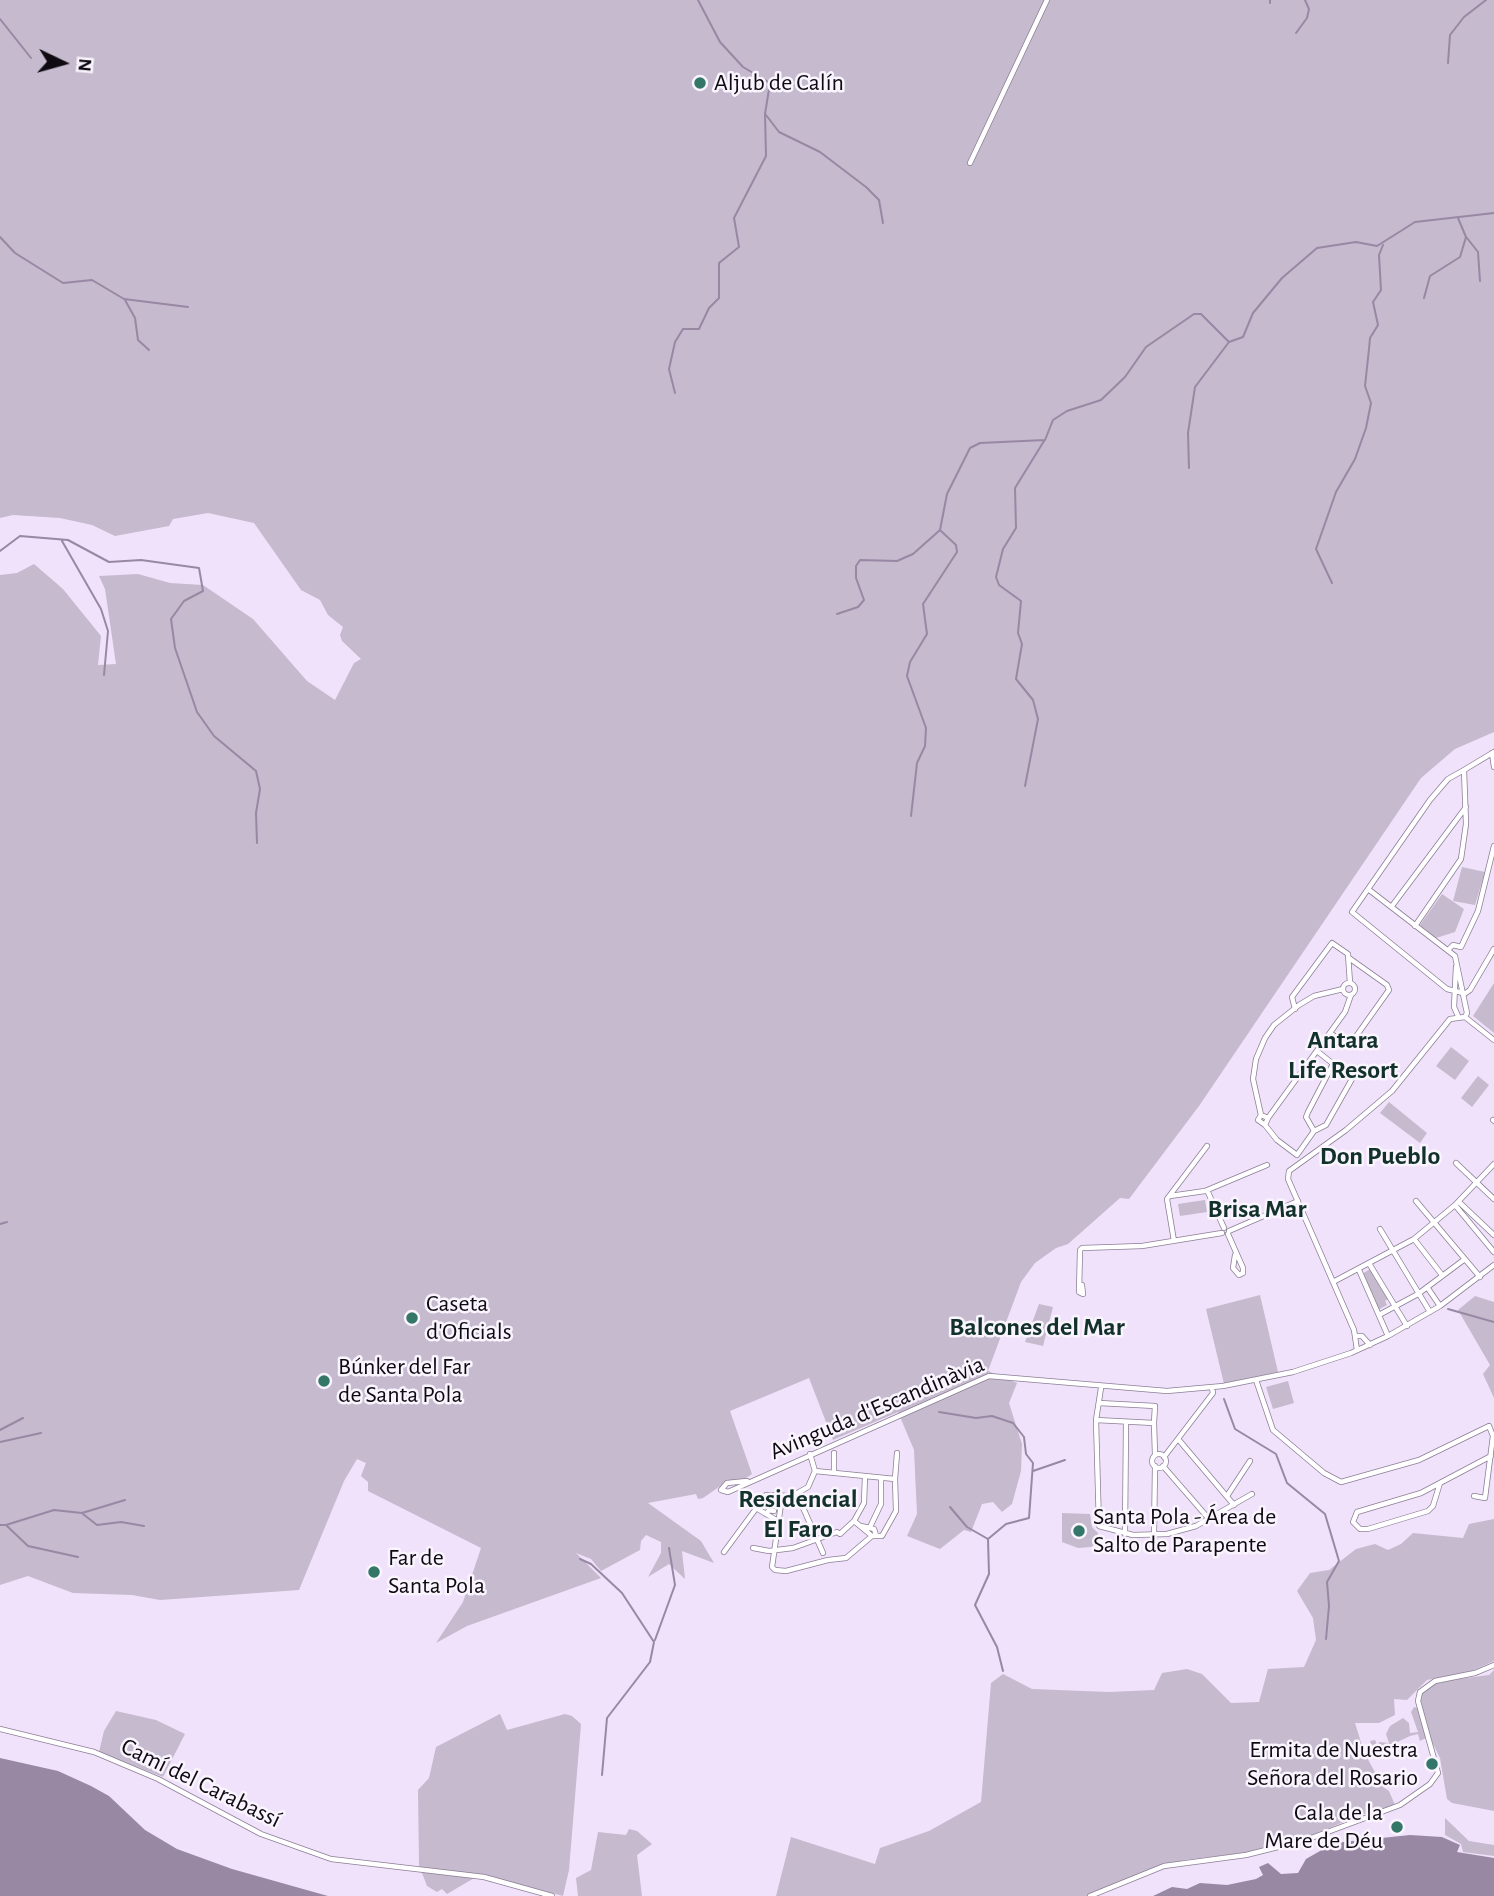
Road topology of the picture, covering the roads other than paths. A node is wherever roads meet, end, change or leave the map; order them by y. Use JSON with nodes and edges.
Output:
{"nodes":[{"id":1,"x":1047,"y":0,"type":"edge"},
{"id":2,"x":970,"y":163,"type":"dead end"},
{"id":3,"x":1493,"y":753,"type":"edge"},
{"id":4,"x":1494,"y":767,"type":"edge"},
{"id":5,"x":1464,"y":770,"type":"junction"},
{"id":6,"x":1466,"y":806,"type":"junction"},
{"id":7,"x":1494,"y":846,"type":"edge"},
{"id":8,"x":1368,"y":889,"type":"junction"},
{"id":9,"x":1392,"y":907,"type":"junction"},
{"id":10,"x":1415,"y":926,"type":"junction"},
{"id":11,"x":1494,"y":949,"type":"edge"},
{"id":12,"x":1448,"y":950,"type":"junction"},
{"id":13,"x":1349,"y":958,"type":"junction"},
{"id":14,"x":1456,"y":966,"type":"junction"},
{"id":15,"x":1350,"y":983,"type":"junction"},
{"id":16,"x":1343,"y":989,"type":"junction"},
{"id":17,"x":1455,"y":993,"type":"junction"},
{"id":18,"x":1463,"y":994,"type":"junction"},
{"id":19,"x":1351,"y":995,"type":"junction"},
{"id":20,"x":1295,"y":1009,"type":"junction"},
{"id":21,"x":1458,"y":1016,"type":"junction"},
{"id":22,"x":1465,"y":1017,"type":"junction"},
{"id":23,"x":1330,"y":1034,"type":"junction"},
{"id":24,"x":1494,"y":1040,"type":"edge"},
{"id":25,"x":1317,"y":1051,"type":"junction"},
{"id":26,"x":1334,"y":1063,"type":"junction"},
{"id":27,"x":1261,"y":1115,"type":"junction"},
{"id":28,"x":1268,"y":1118,"type":"junction"},
{"id":29,"x":1265,"y":1125,"type":"junction"},
{"id":30,"x":1314,"y":1131,"type":"junction"},
{"id":31,"x":1207,"y":1146,"type":"dead end"},
{"id":32,"x":1297,"y":1155,"type":"junction"},
{"id":33,"x":1301,"y":1160,"type":"junction"},
{"id":34,"x":1456,"y":1163,"type":"dead end"},
{"id":35,"x":1494,"y":1164,"type":"edge"},
{"id":36,"x":1267,"y":1165,"type":"dead end"},
{"id":37,"x":1478,"y":1183,"type":"junction"},
{"id":38,"x":1207,"y":1190,"type":"junction"},
{"id":39,"x":1170,"y":1196,"type":"junction"},
{"id":40,"x":1494,"y":1199,"type":"edge"},
{"id":41,"x":1298,"y":1201,"type":"junction"},
{"id":42,"x":1416,"y":1201,"type":"dead end"},
{"id":43,"x":1457,"y":1203,"type":"junction"},
{"id":44,"x":1434,"y":1222,"type":"junction"},
{"id":45,"x":1380,"y":1229,"type":"dead end"},
{"id":46,"x":1226,"y":1231,"type":"junction"},
{"id":47,"x":1494,"y":1235,"type":"edge"},
{"id":48,"x":1414,"y":1239,"type":"junction"},
{"id":49,"x":1174,"y":1241,"type":"junction"},
{"id":50,"x":1394,"y":1252,"type":"junction"},
{"id":51,"x":1494,"y":1252,"type":"edge"},
{"id":52,"x":1236,"y":1255,"type":"dead end"},
{"id":53,"x":1465,"y":1259,"type":"junction"},
{"id":54,"x":1370,"y":1265,"type":"junction"},
{"id":55,"x":1494,"y":1265,"type":"edge"},
{"id":56,"x":1359,"y":1270,"type":"junction"},
{"id":57,"x":1442,"y":1275,"type":"junction"},
{"id":58,"x":1480,"y":1276,"type":"junction"},
{"id":59,"x":1332,"y":1282,"type":"junction"},
{"id":60,"x":1082,"y":1286,"type":"dead end"},
{"id":61,"x":1429,"y":1289,"type":"junction"},
{"id":62,"x":1420,"y":1296,"type":"junction"},
{"id":63,"x":1440,"y":1306,"type":"junction"},
{"id":64,"x":1396,"y":1308,"type":"junction"},
{"id":65,"x":1430,"y":1312,"type":"junction"},
{"id":66,"x":1379,"y":1315,"type":"junction"},
{"id":67,"x":1407,"y":1325,"type":"junction"},
{"id":68,"x":1355,"y":1336,"type":"junction"},
{"id":69,"x":1388,"y":1336,"type":"junction"},
{"id":70,"x":1370,"y":1345,"type":"junction"},
{"id":71,"x":1357,"y":1350,"type":"junction"},
{"id":72,"x":1256,"y":1380,"type":"junction"},
{"id":73,"x":1101,"y":1388,"type":"junction"},
{"id":74,"x":1212,"y":1388,"type":"junction"},
{"id":75,"x":1099,"y":1403,"type":"junction"},
{"id":76,"x":1096,"y":1420,"type":"junction"},
{"id":77,"x":1126,"y":1423,"type":"junction"},
{"id":78,"x":1154,"y":1423,"type":"junction"},
{"id":79,"x":1178,"y":1438,"type":"junction"},
{"id":80,"x":834,"y":1453,"type":"dead end"},
{"id":81,"x":897,"y":1453,"type":"dead end"},
{"id":82,"x":810,"y":1454,"type":"junction"},
{"id":83,"x":1155,"y":1455,"type":"junction"},
{"id":84,"x":1491,"y":1456,"type":"junction"},
{"id":85,"x":1164,"y":1457,"type":"junction"},
{"id":86,"x":1250,"y":1461,"type":"dead end"},
{"id":87,"x":1155,"y":1466,"type":"junction"},
{"id":88,"x":1163,"y":1466,"type":"junction"},
{"id":89,"x":815,"y":1471,"type":"junction"},
{"id":90,"x":834,"y":1472,"type":"junction"},
{"id":91,"x":865,"y":1476,"type":"junction"},
{"id":92,"x":881,"y":1478,"type":"junction"},
{"id":93,"x":895,"y":1479,"type":"junction"},
{"id":94,"x":747,"y":1481,"type":"junction"},
{"id":95,"x":1440,"y":1483,"type":"junction"},
{"id":96,"x":797,"y":1494,"type":"junction"},
{"id":97,"x":1252,"y":1494,"type":"dead end"},
{"id":98,"x":1227,"y":1496,"type":"junction"},
{"id":99,"x":1474,"y":1496,"type":"dead end"},
{"id":100,"x":782,"y":1497,"type":"junction"},
{"id":101,"x":1234,"y":1505,"type":"junction"},
{"id":102,"x":756,"y":1508,"type":"junction"},
{"id":103,"x":774,"y":1511,"type":"dead end"},
{"id":104,"x":766,"y":1514,"type":"junction"},
{"id":105,"x":1209,"y":1519,"type":"junction"},
{"id":106,"x":778,"y":1521,"type":"junction"},
{"id":107,"x":853,"y":1521,"type":"junction"},
{"id":108,"x":861,"y":1526,"type":"junction"},
{"id":109,"x":870,"y":1527,"type":"junction"},
{"id":110,"x":1125,"y":1534,"type":"junction"},
{"id":111,"x":874,"y":1535,"type":"junction"},
{"id":112,"x":1154,"y":1536,"type":"junction"},
{"id":113,"x":817,"y":1539,"type":"junction"},
{"id":114,"x":753,"y":1548,"type":"dead end"},
{"id":115,"x":775,"y":1549,"type":"junction"},
{"id":116,"x":724,"y":1552,"type":"dead end"},
{"id":117,"x":823,"y":1553,"type":"dead end"},
{"id":118,"x":1494,"y":1665,"type":"edge"},
{"id":119,"x":0,"y":1729,"type":"edge"},
{"id":120,"x":552,"y":1896,"type":"edge"},
{"id":121,"x":1090,"y":1896,"type":"edge"}],
"edges":[{"from":1,"to":2,"type":"street"},
{"from":3,"to":4,"type":"street"},
{"from":3,"to":5,"type":"street"},
{"from":5,"to":6,"type":"street"},
{"from":5,"to":8,"type":"street"},
{"from":6,"to":9,"type":"street"},
{"from":6,"to":10,"type":"street"},
{"from":7,"to":12,"type":"street"},
{"from":8,"to":9,"type":"street"},
{"from":8,"to":17,"type":"street"},
{"from":9,"to":10,"type":"street"},
{"from":10,"to":12,"type":"street"},
{"from":11,"to":18,"type":"street"},
{"from":12,"to":14,"type":"street"},
{"from":13,"to":15,"type":"street"},
{"from":13,"to":20,"type":"street"},
{"from":13,"to":23,"type":"street"},
{"from":14,"to":17,"type":"street"},
{"from":14,"to":18,"type":"street"},
{"from":15,"to":16,"type":"street"},
{"from":15,"to":19,"type":"street"},
{"from":16,"to":19,"type":"street"},
{"from":16,"to":20,"type":"street"},
{"from":17,"to":18,"type":"street"},
{"from":17,"to":21,"type":"street"},
{"from":18,"to":22,"type":"street"},
{"from":19,"to":23,"type":"street"},
{"from":20,"to":27,"type":"street"},
{"from":21,"to":22,"type":"street"},
{"from":21,"to":33,"type":"street"},
{"from":22,"to":24,"type":"street"},
{"from":23,"to":25,"type":"street"},
{"from":25,"to":26,"type":"street"},
{"from":25,"to":28,"type":"street"},
{"from":26,"to":30,"type":"street"},
{"from":26,"to":30,"type":"street"},
{"from":27,"to":28,"type":"street"},
{"from":27,"to":29,"type":"street"},
{"from":28,"to":29,"type":"street"},
{"from":29,"to":32,"type":"street"},
{"from":30,"to":32,"type":"street"},
{"from":31,"to":39,"type":"street"},
{"from":32,"to":33,"type":"street"},
{"from":33,"to":41,"type":"street"},
{"from":34,"to":37,"type":"street"},
{"from":35,"to":37,"type":"street"},
{"from":36,"to":38,"type":"street"},
{"from":37,"to":40,"type":"street"},
{"from":37,"to":43,"type":"street"},
{"from":38,"to":39,"type":"street"},
{"from":38,"to":46,"type":"street"},
{"from":39,"to":49,"type":"street"},
{"from":41,"to":46,"type":"street"},
{"from":41,"to":59,"type":"street"},
{"from":42,"to":44,"type":"street"},
{"from":43,"to":44,"type":"street"},
{"from":43,"to":47,"type":"street"},
{"from":43,"to":51,"type":"street"},
{"from":44,"to":48,"type":"street"},
{"from":44,"to":53,"type":"street"},
{"from":45,"to":50,"type":"street"},
{"from":46,"to":49,"type":"street"},
{"from":46,"to":52,"type":"street"},
{"from":48,"to":50,"type":"street"},
{"from":48,"to":57,"type":"street"},
{"from":49,"to":60,"type":"street"},
{"from":50,"to":54,"type":"street"},
{"from":50,"to":62,"type":"street"},
{"from":53,"to":57,"type":"street"},
{"from":53,"to":58,"type":"street"},
{"from":54,"to":56,"type":"street"},
{"from":54,"to":64,"type":"street"},
{"from":55,"to":58,"type":"street","name":"Avinguda d'Escandinàvia"},
{"from":56,"to":59,"type":"street"},
{"from":56,"to":66,"type":"street"},
{"from":57,"to":61,"type":"street"},
{"from":58,"to":63,"type":"street","name":"Avinguda d'Escandinàvia"},
{"from":59,"to":68,"type":"street"},
{"from":61,"to":62,"type":"street"},
{"from":61,"to":63,"type":"street"},
{"from":62,"to":64,"type":"street"},
{"from":62,"to":65,"type":"street"},
{"from":63,"to":65,"type":"street","name":"Avinguda d'Escandinàvia"},
{"from":64,"to":66,"type":"street"},
{"from":64,"to":67,"type":"street"},
{"from":65,"to":67,"type":"street","name":"Avinguda d'Escandinàvia"},
{"from":66,"to":69,"type":"street"},
{"from":67,"to":69,"type":"street","name":"Avinguda d'Escandinàvia"},
{"from":68,"to":70,"type":"street"},
{"from":68,"to":71,"type":"street"},
{"from":69,"to":70,"type":"street","name":"Avinguda d'Escandinàvia"},
{"from":70,"to":71,"type":"street","name":"Avinguda d'Escandinàvia"},
{"from":71,"to":72,"type":"street","name":"Avinguda d'Escandinàvia"},
{"from":72,"to":74,"type":"street","name":"Avinguda d'Escandinàvia"},
{"from":72,"to":84,"type":"street"},
{"from":73,"to":74,"type":"street","name":"Avinguda d'Escandinàvia"},
{"from":73,"to":75,"type":"street"},
{"from":73,"to":82,"type":"street","name":"Avinguda d'Escandinàvia"},
{"from":74,"to":79,"type":"street"},
{"from":75,"to":76,"type":"street"},
{"from":75,"to":78,"type":"street"},
{"from":76,"to":77,"type":"street"},
{"from":76,"to":110,"type":"street"},
{"from":77,"to":78,"type":"street"},
{"from":77,"to":110,"type":"street"},
{"from":78,"to":83,"type":"street"},
{"from":79,"to":85,"type":"street"},
{"from":79,"to":98,"type":"street"},
{"from":80,"to":90,"type":"street"},
{"from":81,"to":93,"type":"street"},
{"from":82,"to":89,"type":"street"},
{"from":82,"to":94,"type":"street","name":"Avinguda d'Escandinàvia"},
{"from":83,"to":85,"type":"street"},
{"from":83,"to":87,"type":"street"},
{"from":84,"to":95,"type":"street"},
{"from":84,"to":99,"type":"street"},
{"from":85,"to":88,"type":"street"},
{"from":86,"to":98,"type":"street"},
{"from":87,"to":88,"type":"street"},
{"from":87,"to":112,"type":"street"},
{"from":88,"to":105,"type":"street"},
{"from":89,"to":90,"type":"street"},
{"from":89,"to":96,"type":"street"},
{"from":90,"to":91,"type":"street"},
{"from":91,"to":92,"type":"street"},
{"from":91,"to":107,"type":"street"},
{"from":92,"to":93,"type":"street"},
{"from":92,"to":109,"type":"street"},
{"from":93,"to":111,"type":"street"},
{"from":94,"to":94,"type":"street","name":"Avinguda d'Escandinàvia"},
{"from":95,"to":95,"type":"street"},
{"from":96,"to":100,"type":"street"},
{"from":96,"to":113,"type":"street"},
{"from":97,"to":101,"type":"street"},
{"from":98,"to":101,"type":"street"},
{"from":100,"to":102,"type":"street"},
{"from":100,"to":106,"type":"street"},
{"from":101,"to":105,"type":"street"},
{"from":102,"to":104,"type":"street"},
{"from":102,"to":116,"type":"street"},
{"from":103,"to":104,"type":"street"},
{"from":104,"to":106,"type":"street"},
{"from":105,"to":112,"type":"street"},
{"from":106,"to":115,"type":"street"},
{"from":107,"to":108,"type":"street"},
{"from":107,"to":113,"type":"street"},
{"from":108,"to":109,"type":"street"},
{"from":108,"to":111,"type":"street"},
{"from":109,"to":111,"type":"street"},
{"from":110,"to":112,"type":"street"},
{"from":111,"to":115,"type":"street"},
{"from":113,"to":115,"type":"street"},
{"from":113,"to":117,"type":"street"},
{"from":114,"to":115,"type":"street"},
{"from":118,"to":121,"type":"street"},
{"from":119,"to":120,"type":"street","name":"Camí del Carabassí"}]}
